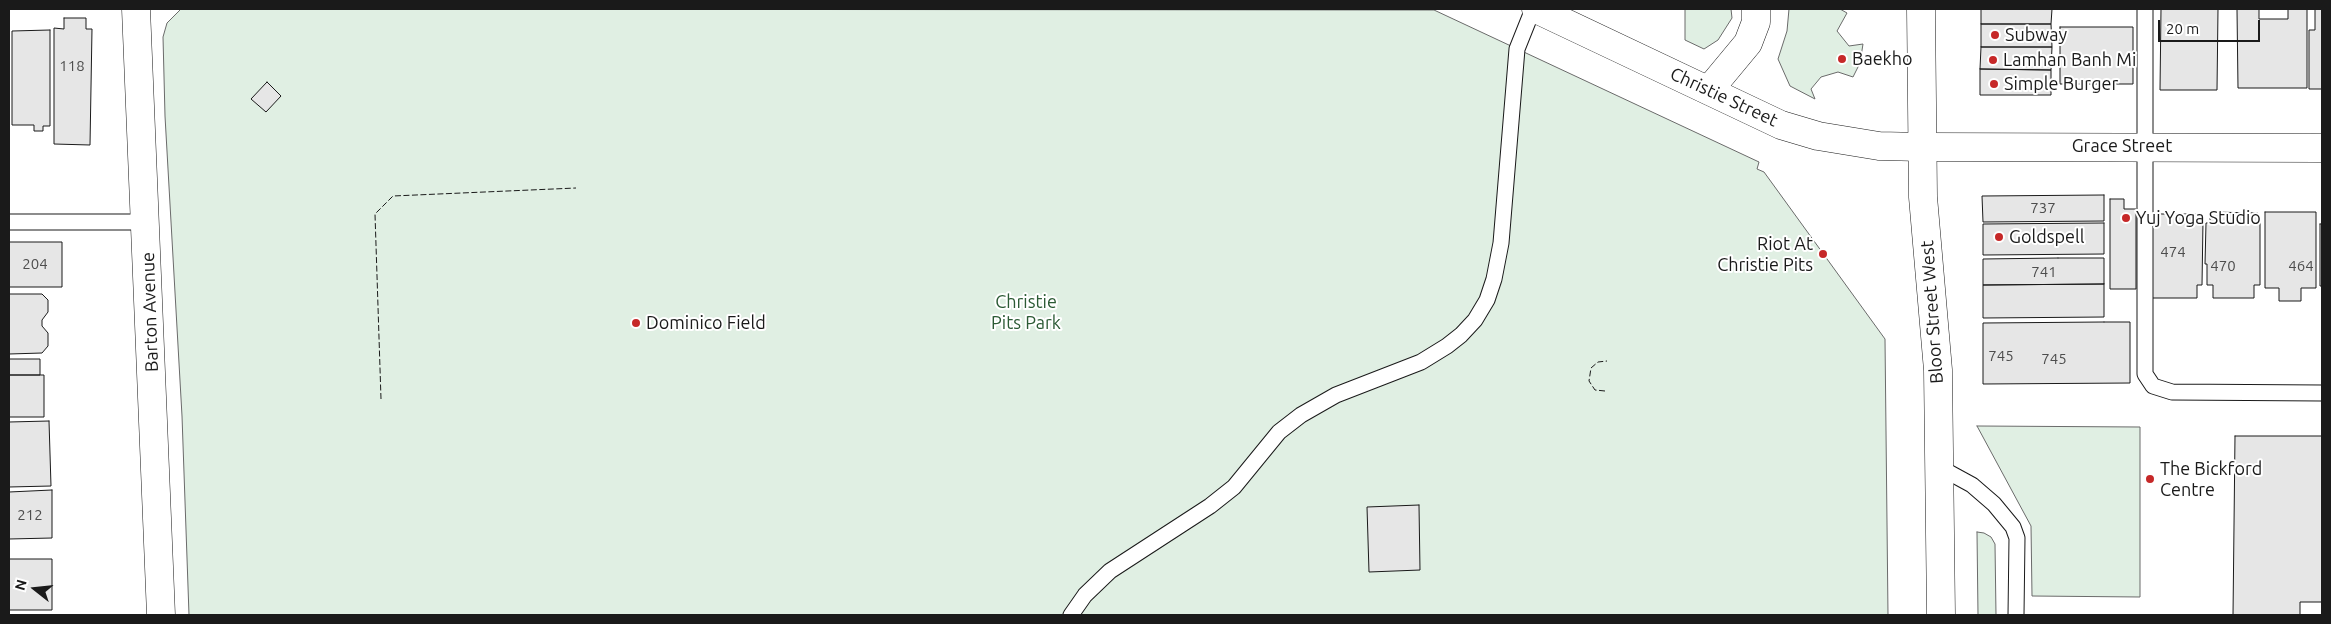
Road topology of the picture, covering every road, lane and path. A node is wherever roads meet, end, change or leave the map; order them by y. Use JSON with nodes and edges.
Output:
{"nodes":[{"id":1,"x":136,"y":9,"type":"edge"},
{"id":2,"x":1534,"y":9,"type":"edge"},
{"id":3,"x":1756,"y":9,"type":"edge"},
{"id":4,"x":1920,"y":9,"type":"edge"},
{"id":5,"x":2145,"y":9,"type":"edge"},
{"id":6,"x":1709,"y":90,"type":"junction"},
{"id":7,"x":2144,"y":146,"type":"junction"},
{"id":8,"x":1922,"y":147,"type":"junction"},
{"id":9,"x":2322,"y":148,"type":"edge"},
{"id":10,"x":9,"y":222,"type":"edge"},
{"id":11,"x":146,"y":222,"type":"junction"},
{"id":12,"x":2322,"y":393,"type":"edge"},
{"id":13,"x":1939,"y":466,"type":"junction"},
{"id":14,"x":161,"y":615,"type":"edge"},
{"id":15,"x":1071,"y":615,"type":"edge"},
{"id":16,"x":1941,"y":615,"type":"edge"},
{"id":17,"x":2016,"y":615,"type":"edge"}],
"edges":[{"from":1,"to":11,"type":"street","name":"Barton Avenue"},
{"from":2,"to":6,"type":"street","name":"Christie Street"},
{"from":2,"to":15,"type":"lane"},
{"from":3,"to":6,"type":"street"},
{"from":4,"to":8,"type":"street","name":"Bloor Street West"},
{"from":5,"to":7,"type":"lane"},
{"from":6,"to":8,"type":"street","name":"Christie Street"},
{"from":7,"to":8,"type":"street","name":"Grace Street"},
{"from":7,"to":9,"type":"street","name":"Grace Street"},
{"from":7,"to":12,"type":"lane"},
{"from":8,"to":13,"type":"street","name":"Bloor Street West"},
{"from":10,"to":11,"type":"lane"},
{"from":11,"to":14,"type":"street","name":"Barton Avenue"},
{"from":13,"to":16,"type":"street","name":"Bloor Street West"},
{"from":13,"to":17,"type":"lane"}]}
